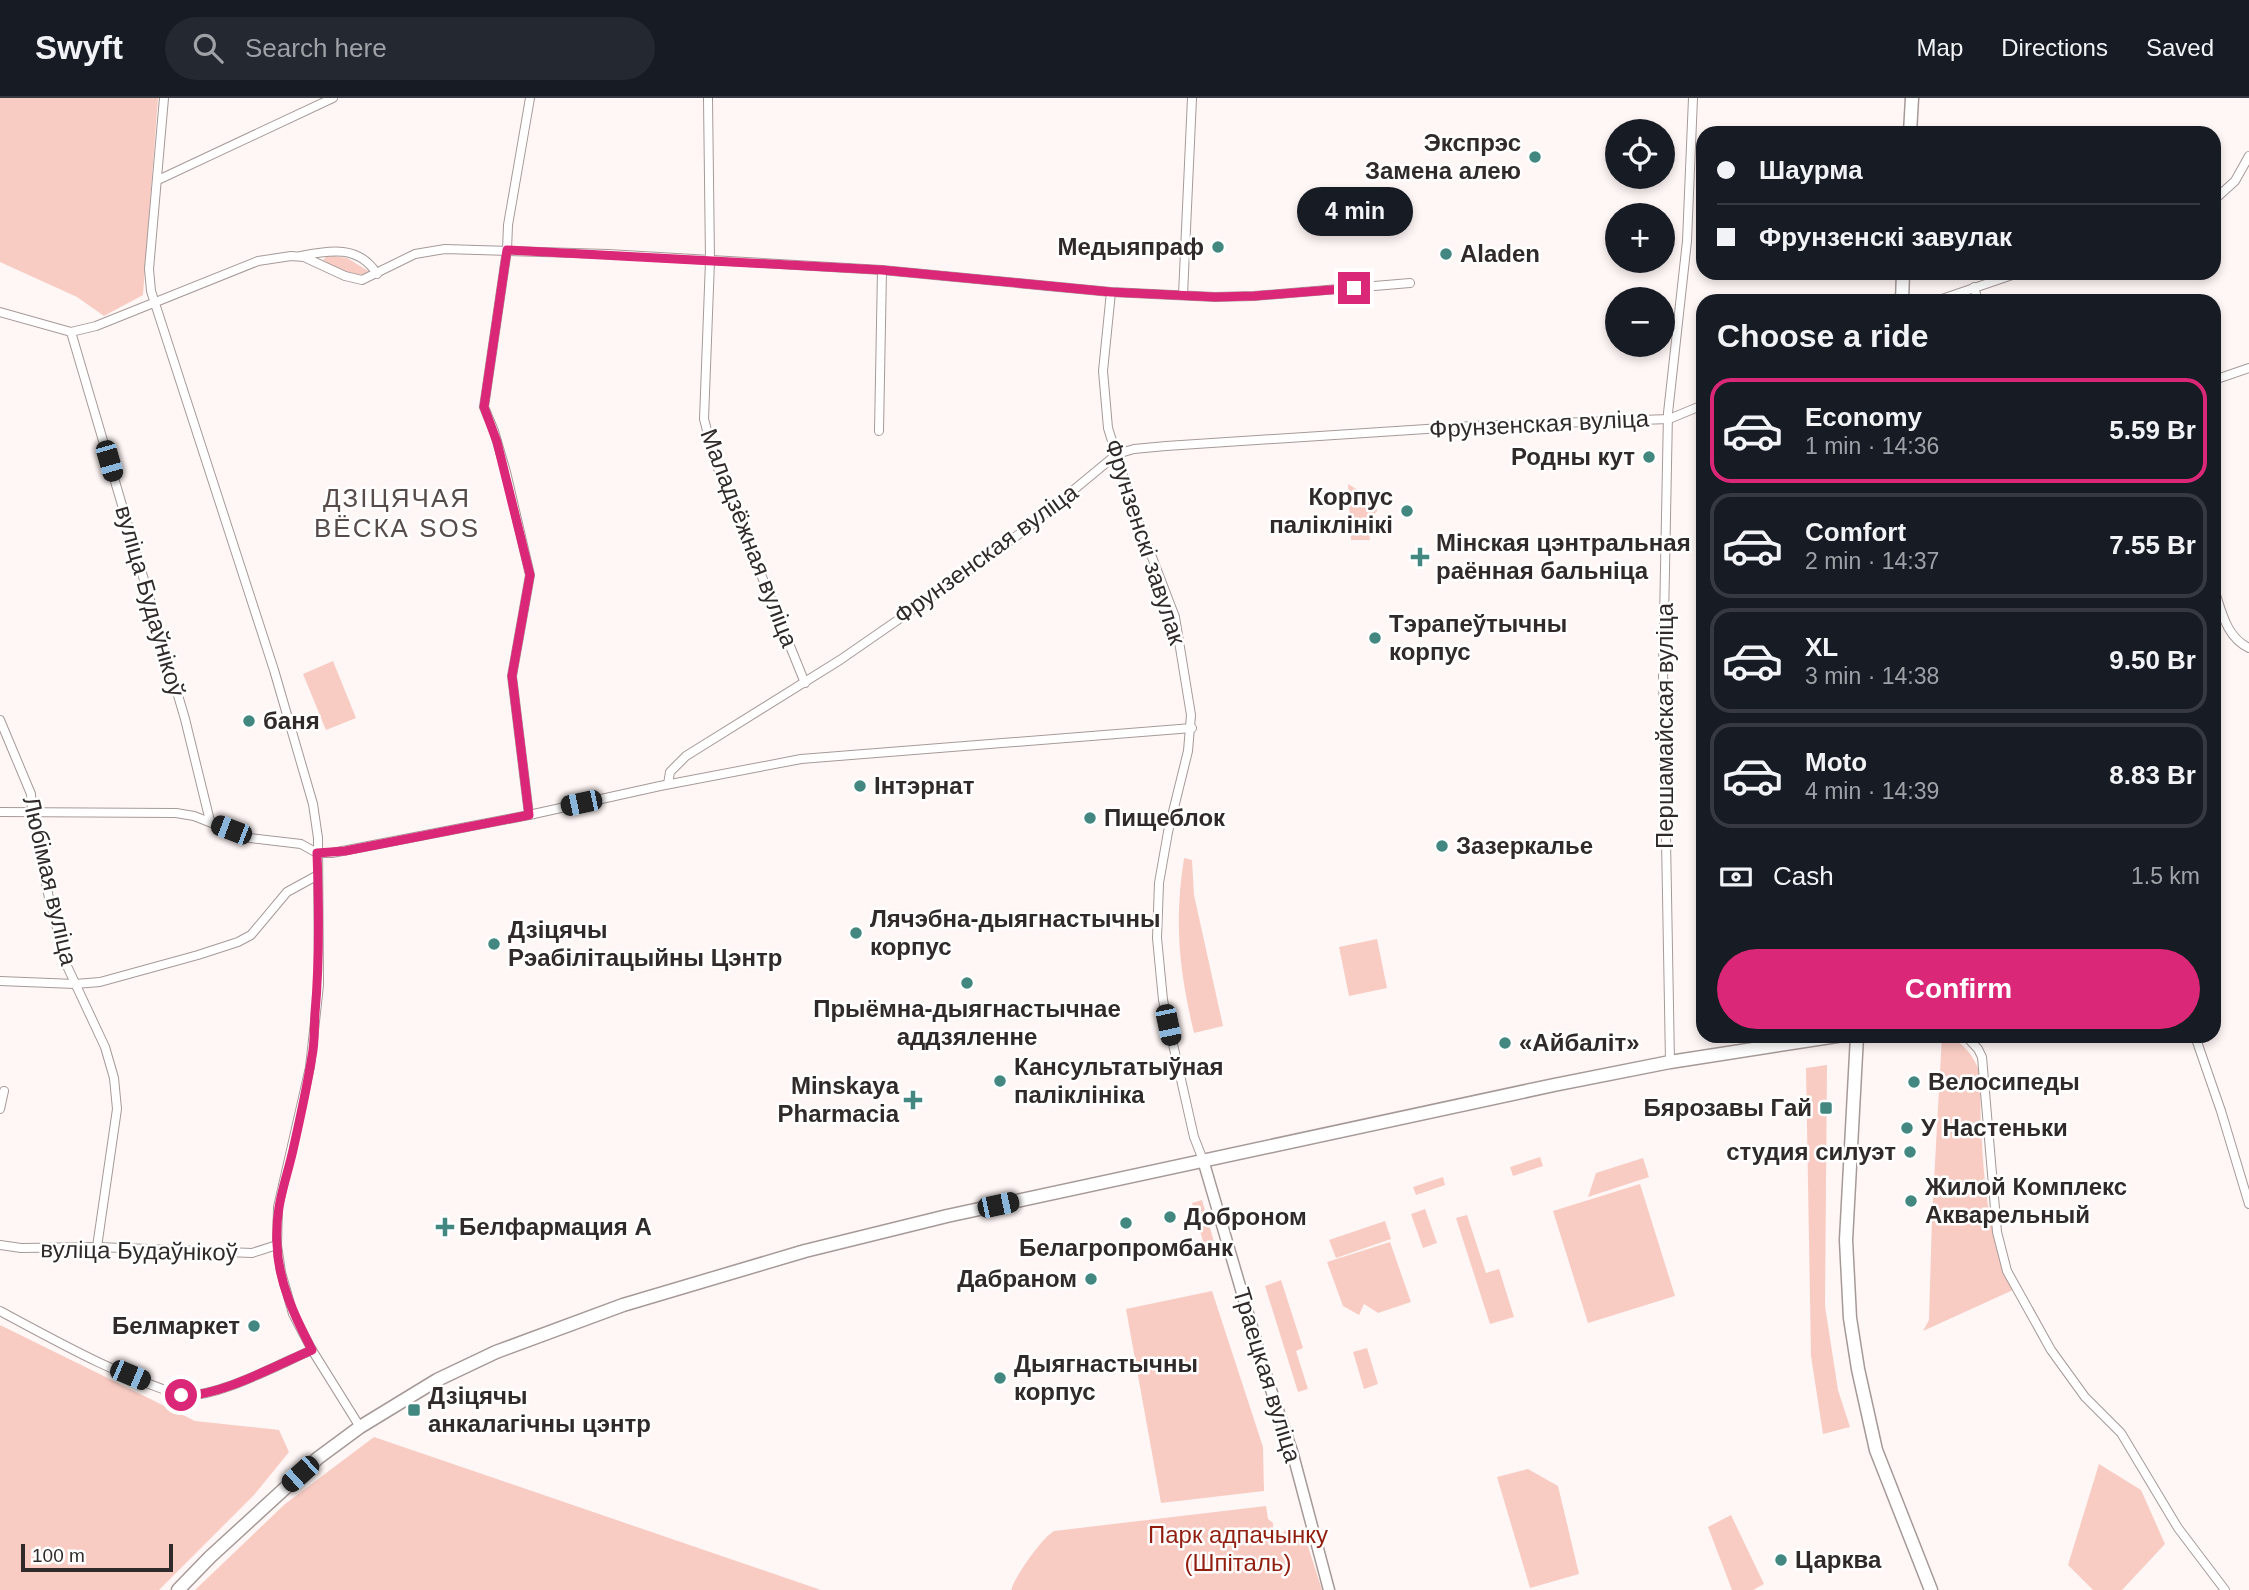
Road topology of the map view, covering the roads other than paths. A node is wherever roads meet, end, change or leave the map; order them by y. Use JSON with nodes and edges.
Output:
{"nodes":[{"id":1,"x":164,"y":98,"type":"edge"},
{"id":2,"x":333,"y":98,"type":"edge"},
{"id":3,"x":530,"y":98,"type":"edge"},
{"id":4,"x":708,"y":98,"type":"edge"},
{"id":5,"x":1192,"y":98,"type":"edge"},
{"id":6,"x":1693,"y":98,"type":"edge"},
{"id":7,"x":1912,"y":98,"type":"edge"},
{"id":8,"x":1910,"y":126,"type":"edge"},
{"id":9,"x":2249,"y":156,"type":"edge"},
{"id":10,"x":158,"y":180,"type":"junction"},
{"id":11,"x":2221,"y":194,"type":"edge"},
{"id":12,"x":507,"y":250,"type":"junction"},
{"id":13,"x":298,"y":256,"type":"junction"},
{"id":14,"x":710,"y":261,"type":"junction"},
{"id":15,"x":882,"y":270,"type":"junction"},
{"id":16,"x":377,"y":274,"type":"junction"},
{"id":17,"x":1997,"y":280,"type":"edge"},
{"id":18,"x":1410,"y":283,"type":"dead end"},
{"id":19,"x":1973,"y":288,"type":"junction"},
{"id":20,"x":1111,"y":292,"type":"junction"},
{"id":21,"x":1956,"y":294,"type":"edge"},
{"id":22,"x":1975,"y":294,"type":"edge"},
{"id":23,"x":1183,"y":295,"type":"junction"},
{"id":24,"x":154,"y":303,"type":"junction"},
{"id":25,"x":0,"y":312,"type":"edge"},
{"id":26,"x":71,"y":331,"type":"junction"},
{"id":27,"x":2249,"y":368,"type":"edge"},
{"id":28,"x":2221,"y":378,"type":"edge"},
{"id":29,"x":1696,"y":408,"type":"edge"},
{"id":30,"x":1669,"y":419,"type":"junction"},
{"id":31,"x":879,"y":432,"type":"dead end"},
{"id":32,"x":1117,"y":454,"type":"junction"},
{"id":33,"x":2221,"y":609,"type":"edge"},
{"id":34,"x":2249,"y":648,"type":"edge"},
{"id":35,"x":804,"y":683,"type":"junction"},
{"id":36,"x":0,"y":720,"type":"edge"},
{"id":37,"x":1192,"y":728,"type":"junction"},
{"id":38,"x":668,"y":785,"type":"junction"},
{"id":39,"x":32,"y":812,"type":"junction"},
{"id":40,"x":0,"y":813,"type":"edge"},
{"id":41,"x":529,"y":815,"type":"junction"},
{"id":42,"x":210,"y":821,"type":"junction"},
{"id":43,"x":317,"y":853,"type":"junction"},
{"id":44,"x":318,"y":875,"type":"junction"},
{"id":45,"x":0,"y":981,"type":"edge"},
{"id":46,"x":75,"y":984,"type":"junction"},
{"id":47,"x":1793,"y":1043,"type":"edge"},
{"id":48,"x":1857,"y":1043,"type":"edge"},
{"id":49,"x":1972,"y":1043,"type":"edge"},
{"id":50,"x":2197,"y":1043,"type":"edge"},
{"id":51,"x":1670,"y":1062,"type":"junction"},
{"id":52,"x":4,"y":1091,"type":"dead end"},
{"id":53,"x":0,"y":1109,"type":"edge"},
{"id":54,"x":1203,"y":1160,"type":"junction"},
{"id":55,"x":2249,"y":1203,"type":"edge"},
{"id":56,"x":0,"y":1245,"type":"edge"},
{"id":57,"x":277,"y":1245,"type":"junction"},
{"id":58,"x":97,"y":1248,"type":"junction"},
{"id":59,"x":0,"y":1311,"type":"edge"},
{"id":60,"x":312,"y":1350,"type":"junction"},
{"id":61,"x":360,"y":1427,"type":"junction"},
{"id":62,"x":178,"y":1590,"type":"edge"},
{"id":63,"x":1329,"y":1590,"type":"edge"},
{"id":64,"x":1931,"y":1590,"type":"edge"},
{"id":65,"x":2225,"y":1590,"type":"edge"}],
"edges":[{"from":1,"to":10,"type":"street"},
{"from":2,"to":10,"type":"street"},
{"from":3,"to":12,"type":"street"},
{"from":4,"to":14,"type":"street","name":"Маладзёжная вуліца"},
{"from":5,"to":23,"type":"street"},
{"from":6,"to":30,"type":"street","name":"Першамайская вуліца"},
{"from":7,"to":8,"type":"main road"},
{"from":9,"to":11,"type":"street"},
{"from":10,"to":24,"type":"street"},
{"from":12,"to":14,"type":"street"},
{"from":12,"to":16,"type":"street"},
{"from":12,"to":41,"type":"street"},
{"from":13,"to":16,"type":"street"},
{"from":13,"to":16,"type":"street"},
{"from":13,"to":24,"type":"street"},
{"from":14,"to":15,"type":"street"},
{"from":14,"to":35,"type":"street","name":"Маладзёжная вуліца"},
{"from":15,"to":20,"type":"street"},
{"from":15,"to":31,"type":"street"},
{"from":17,"to":19,"type":"street"},
{"from":18,"to":23,"type":"street"},
{"from":19,"to":21,"type":"street"},
{"from":19,"to":22,"type":"street"},
{"from":20,"to":23,"type":"street"},
{"from":20,"to":32,"type":"street","name":"Фрунзенскі завулак"},
{"from":24,"to":26,"type":"street"},
{"from":24,"to":43,"type":"street"},
{"from":25,"to":26,"type":"street"},
{"from":26,"to":42,"type":"street","name":"вуліца Будаўнікоў"},
{"from":27,"to":28,"type":"street"},
{"from":29,"to":30,"type":"street","name":"Фрунзенская вуліца"},
{"from":30,"to":32,"type":"street","name":"Фрунзенская вуліца"},
{"from":30,"to":51,"type":"street","name":"Першамайская вуліца"},
{"from":32,"to":35,"type":"street","name":"Фрунзенская вуліца"},
{"from":32,"to":37,"type":"street","name":"Фрунзенскі завулак"},
{"from":33,"to":34,"type":"street"},
{"from":35,"to":38,"type":"street","name":"Фрунзенская вуліца"},
{"from":36,"to":39,"type":"street","name":"Любімая вуліца"},
{"from":37,"to":38,"type":"street"},
{"from":37,"to":54,"type":"street","name":"Фрунзенскі завулак"},
{"from":38,"to":41,"type":"street"},
{"from":39,"to":40,"type":"street"},
{"from":39,"to":42,"type":"street"},
{"from":39,"to":46,"type":"street","name":"Любімая вуліца"},
{"from":41,"to":43,"type":"street"},
{"from":42,"to":43,"type":"street"},
{"from":43,"to":44,"type":"street"},
{"from":44,"to":46,"type":"street"},
{"from":44,"to":57,"type":"street"},
{"from":45,"to":46,"type":"street"},
{"from":46,"to":58,"type":"street","name":"Любімая вуліца"},
{"from":47,"to":51,"type":"main road"},
{"from":48,"to":64,"type":"main road"},
{"from":49,"to":65,"type":"street"},
{"from":50,"to":55,"type":"street"},
{"from":51,"to":54,"type":"main road"},
{"from":52,"to":53,"type":"street"},
{"from":54,"to":61,"type":"main road"},
{"from":54,"to":63,"type":"street","name":"Траецкая вуліца"},
{"from":56,"to":58,"type":"street","name":"вуліца Будаўнікоў"},
{"from":57,"to":58,"type":"street","name":"вуліца Будаўнікоў"},
{"from":57,"to":60,"type":"street"},
{"from":59,"to":60,"type":"street"},
{"from":60,"to":61,"type":"street"},
{"from":61,"to":62,"type":"main road"}]}
